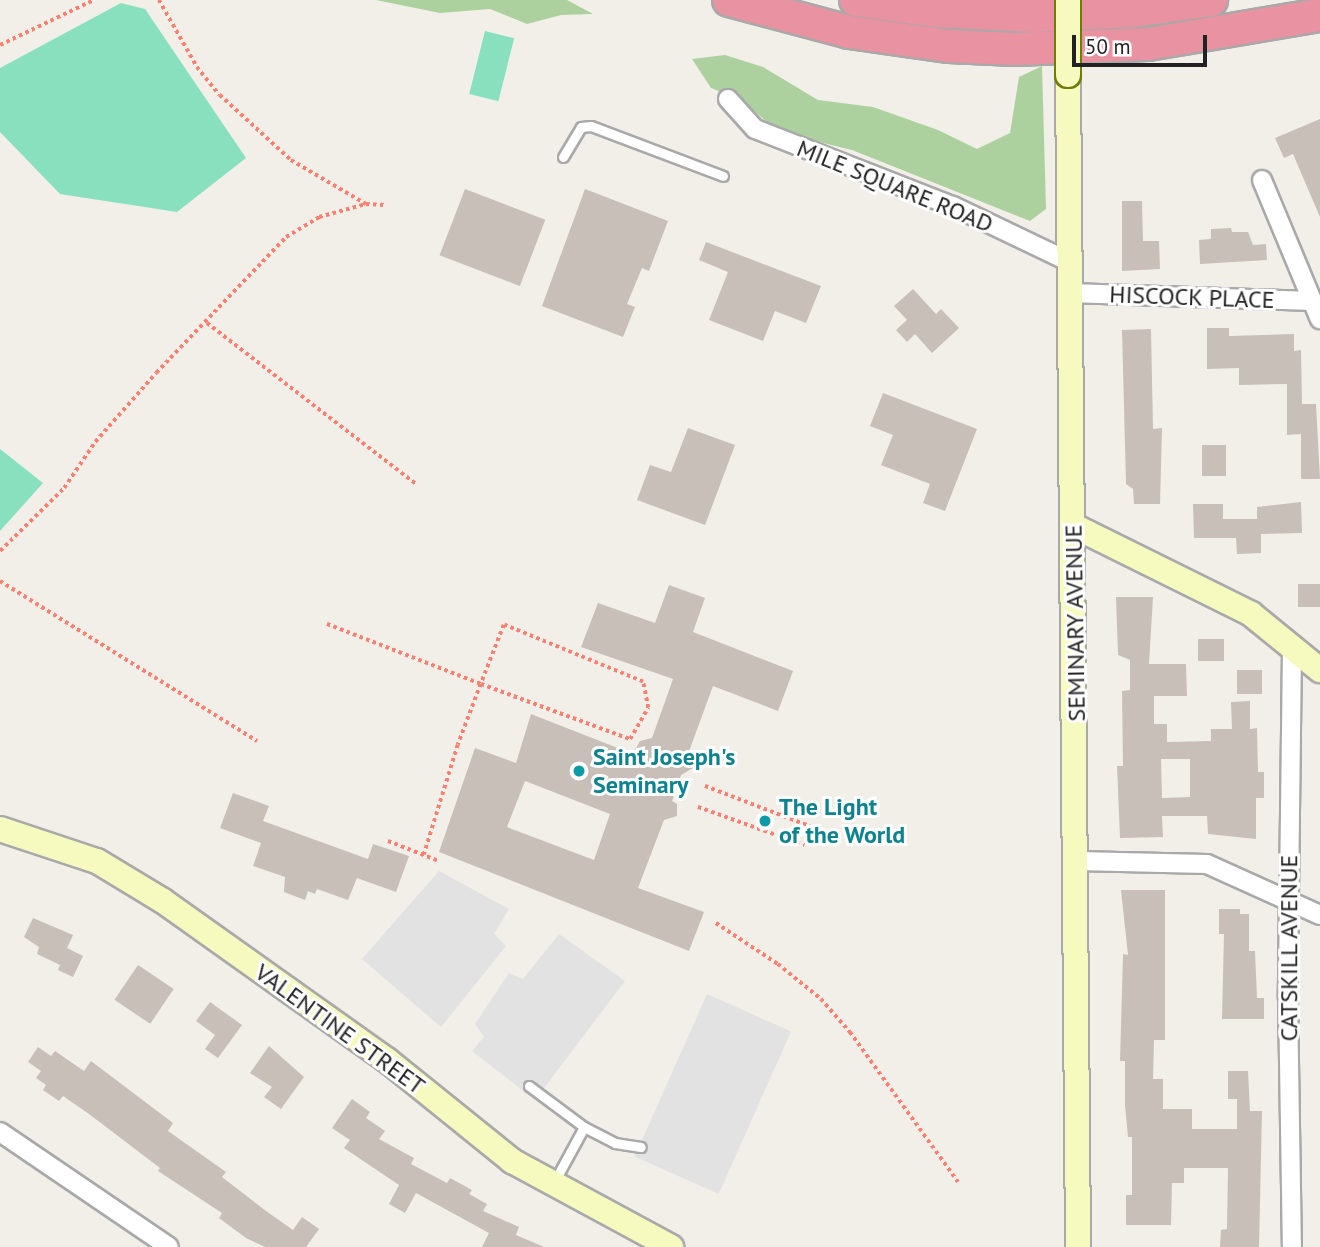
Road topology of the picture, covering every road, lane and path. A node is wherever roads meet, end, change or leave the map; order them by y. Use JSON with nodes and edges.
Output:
{"nodes":[{"id":1,"x":94,"y":0,"type":"edge"},
{"id":2,"x":159,"y":0,"type":"edge"},
{"id":3,"x":729,"y":0,"type":"edge"},
{"id":4,"x":856,"y":0,"type":"edge"},
{"id":5,"x":1068,"y":0,"type":"edge"},
{"id":6,"x":1211,"y":0,"type":"edge"},
{"id":7,"x":1320,"y":15,"type":"edge"},
{"id":8,"x":0,"y":45,"type":"edge"},
{"id":9,"x":727,"y":99,"type":"dead end"},
{"id":10,"x":563,"y":157,"type":"dead end"},
{"id":11,"x":723,"y":176,"type":"dead end"},
{"id":12,"x":1262,"y":180,"type":"dead end"},
{"id":13,"x":366,"y":204,"type":"junction"},
{"id":14,"x":384,"y":205,"type":"dead end"},
{"id":15,"x":1070,"y":262,"type":"junction"},
{"id":16,"x":1071,"y":293,"type":"junction"},
{"id":17,"x":1312,"y":301,"type":"junction"},
{"id":18,"x":1320,"y":319,"type":"edge"},
{"id":19,"x":206,"y":323,"type":"junction"},
{"id":20,"x":416,"y":484,"type":"dead end"},
{"id":21,"x":1074,"y":526,"type":"junction"},
{"id":22,"x":0,"y":551,"type":"edge"},
{"id":23,"x":0,"y":581,"type":"edge"},
{"id":24,"x":327,"y":624,"type":"dead end"},
{"id":25,"x":1292,"y":649,"type":"junction"},
{"id":26,"x":1320,"y":670,"type":"edge"},
{"id":27,"x":481,"y":684,"type":"junction"},
{"id":28,"x":257,"y":741,"type":"dead end"},
{"id":29,"x":705,"y":786,"type":"dead end"},
{"id":30,"x":698,"y":807,"type":"dead end"},
{"id":31,"x":812,"y":827,"type":"dead end"},
{"id":32,"x":0,"y":829,"type":"edge"},
{"id":33,"x":388,"y":841,"type":"dead end"},
{"id":34,"x":804,"y":845,"type":"dead end"},
{"id":35,"x":424,"y":855,"type":"junction"},
{"id":36,"x":439,"y":861,"type":"dead end"},
{"id":37,"x":1077,"y":862,"type":"junction"},
{"id":38,"x":1288,"y":900,"type":"junction"},
{"id":39,"x":1320,"y":915,"type":"edge"},
{"id":40,"x":716,"y":923,"type":"dead end"},
{"id":41,"x":529,"y":1086,"type":"dead end"},
{"id":42,"x":584,"y":1127,"type":"junction"},
{"id":43,"x":0,"y":1132,"type":"edge"},
{"id":44,"x":641,"y":1147,"type":"dead end"},
{"id":45,"x":958,"y":1182,"type":"dead end"},
{"id":46,"x":553,"y":1183,"type":"junction"},
{"id":47,"x":169,"y":1247,"type":"edge"},
{"id":48,"x":671,"y":1247,"type":"edge"},
{"id":49,"x":1078,"y":1247,"type":"edge"},
{"id":50,"x":1292,"y":1247,"type":"edge"}],
"edges":[{"from":1,"to":8,"type":"path"},
{"from":2,"to":13,"type":"path"},
{"from":3,"to":7,"type":"highway"},
{"from":4,"to":6,"type":"highway"},
{"from":5,"to":15,"type":"street","name":"SEMINARY AVENUE","bridge":true},
{"from":9,"to":15,"type":"street","name":"MILE SQUARE ROAD"},
{"from":10,"to":11,"type":"lane"},
{"from":12,"to":17,"type":"street"},
{"from":13,"to":14,"type":"path"},
{"from":13,"to":19,"type":"path"},
{"from":15,"to":16,"type":"street","name":"SEMINARY AVENUE"},
{"from":16,"to":17,"type":"street","name":"HISCOCK PLACE"},
{"from":16,"to":21,"type":"street","name":"SEMINARY AVENUE"},
{"from":17,"to":18,"type":"street"},
{"from":19,"to":20,"type":"path"},
{"from":19,"to":22,"type":"path"},
{"from":21,"to":25,"type":"street"},
{"from":21,"to":37,"type":"street","name":"SEMINARY AVENUE"},
{"from":23,"to":28,"type":"path"},
{"from":24,"to":27,"type":"path"},
{"from":25,"to":26,"type":"street"},
{"from":25,"to":38,"type":"street","name":"CATSKILL AVENUE"},
{"from":27,"to":27,"type":"path"},
{"from":27,"to":35,"type":"path"},
{"from":29,"to":31,"type":"path"},
{"from":30,"to":34,"type":"path"},
{"from":32,"to":46,"type":"street","name":"VALENTINE STREET"},
{"from":33,"to":35,"type":"path"},
{"from":35,"to":36,"type":"path"},
{"from":37,"to":38,"type":"street"},
{"from":37,"to":49,"type":"street","name":"SEMINARY AVENUE"},
{"from":38,"to":39,"type":"street"},
{"from":38,"to":50,"type":"street","name":"CATSKILL AVENUE"},
{"from":40,"to":45,"type":"path"},
{"from":41,"to":42,"type":"lane"},
{"from":42,"to":44,"type":"lane"},
{"from":42,"to":46,"type":"lane"},
{"from":43,"to":47,"type":"street"},
{"from":46,"to":48,"type":"street","name":"VALENTINE STREET"}]}
